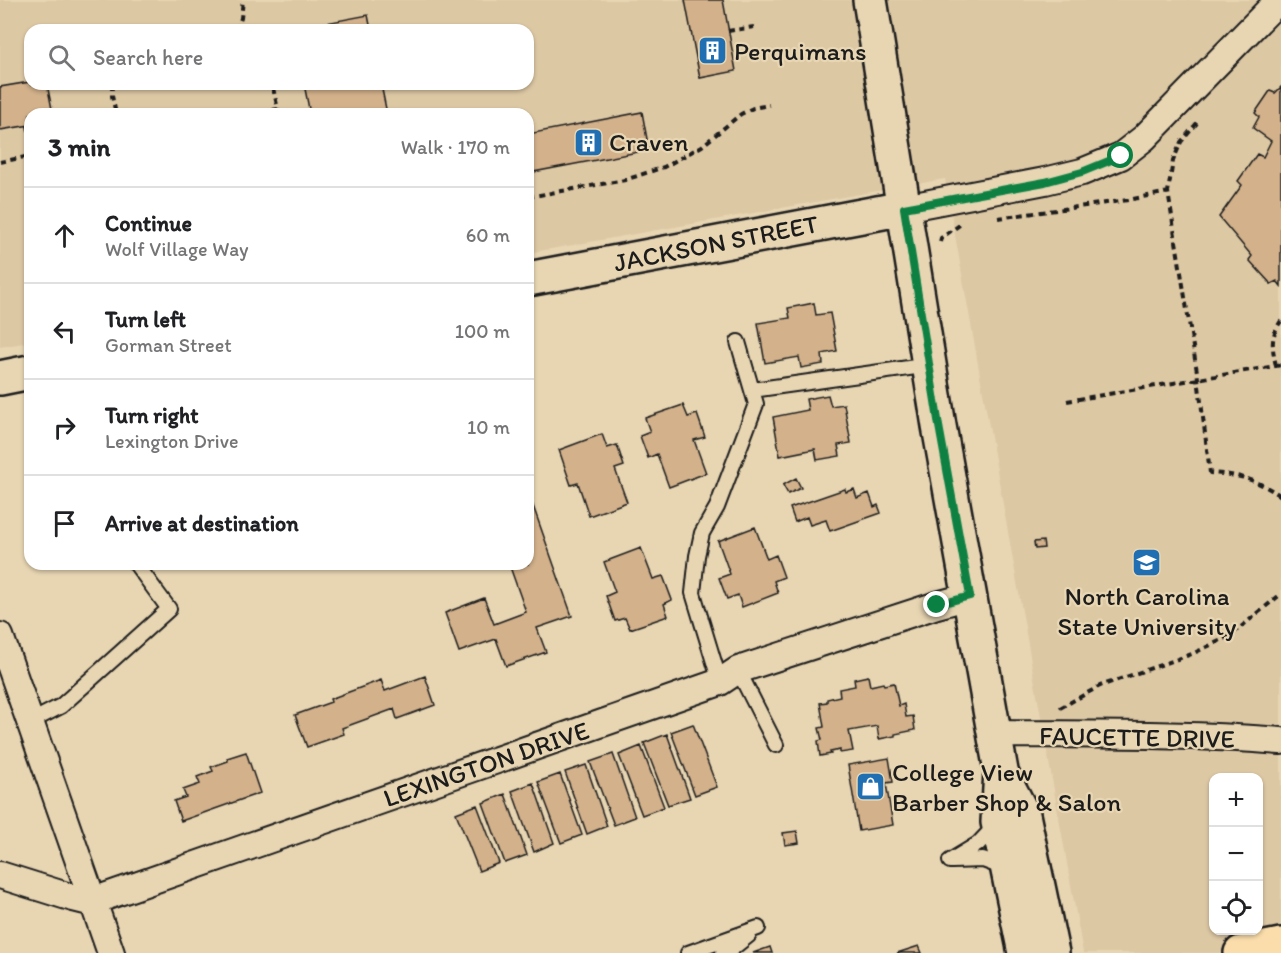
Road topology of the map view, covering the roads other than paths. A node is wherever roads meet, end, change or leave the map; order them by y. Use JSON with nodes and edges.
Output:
{"nodes":[{"id":1,"x":870,"y":0,"type":"edge"},
{"id":2,"x":1280,"y":0,"type":"edge"},
{"id":3,"x":904,"y":208,"type":"junction"},
{"id":4,"x":534,"y":278,"type":"edge"},
{"id":5,"x":738,"y":342,"type":"dead end"},
{"id":6,"x":930,"y":365,"type":"junction"},
{"id":7,"x":24,"y":373,"type":"edge"},
{"id":8,"x":0,"y":378,"type":"edge"},
{"id":9,"x":752,"y":390,"type":"junction"},
{"id":10,"x":140,"y":570,"type":"edge"},
{"id":11,"x":970,"y":596,"type":"junction"},
{"id":12,"x":0,"y":636,"type":"edge"},
{"id":13,"x":729,"y":676,"type":"junction"},
{"id":14,"x":30,"y":722,"type":"junction"},
{"id":15,"x":993,"y":734,"type":"junction"},
{"id":16,"x":1281,"y":741,"type":"edge"},
{"id":17,"x":776,"y":745,"type":"dead end"},
{"id":18,"x":1001,"y":771,"type":"junction"},
{"id":19,"x":998,"y":822,"type":"junction"},
{"id":20,"x":1008,"y":870,"type":"junction"},
{"id":21,"x":0,"y":875,"type":"edge"},
{"id":22,"x":93,"y":901,"type":"junction"},
{"id":23,"x":1281,"y":945,"type":"edge"},
{"id":24,"x":111,"y":953,"type":"edge"},
{"id":25,"x":688,"y":953,"type":"edge"},
{"id":26,"x":723,"y":953,"type":"edge"},
{"id":27,"x":1025,"y":953,"type":"edge"},
{"id":28,"x":1052,"y":953,"type":"edge"},
{"id":29,"x":1241,"y":953,"type":"edge"}],
"edges":[{"from":1,"to":3,"type":"main road"},
{"from":2,"to":3,"type":"street"},
{"from":3,"to":4,"type":"main road","name":"JACKSON STREET"},
{"from":3,"to":6,"type":"main road"},
{"from":5,"to":9,"type":"lane"},
{"from":6,"to":9,"type":"lane"},
{"from":6,"to":11,"type":"main road"},
{"from":7,"to":8,"type":"main road"},
{"from":9,"to":13,"type":"lane"},
{"from":10,"to":14,"type":"lane"},
{"from":11,"to":13,"type":"street","name":"LEXINGTON DRIVE"},
{"from":11,"to":15,"type":"main road"},
{"from":12,"to":14,"type":"street"},
{"from":13,"to":17,"type":"lane"},
{"from":13,"to":22,"type":"street","name":"LEXINGTON DRIVE"},
{"from":14,"to":22,"type":"street"},
{"from":15,"to":16,"type":"street","name":"FAUCETTE DRIVE"},
{"from":15,"to":18,"type":"main road"},
{"from":18,"to":19,"type":"main road"},
{"from":18,"to":28,"type":"main road"},
{"from":19,"to":20,"type":"main road"},
{"from":19,"to":20,"type":"lane"},
{"from":20,"to":27,"type":"main road"},
{"from":21,"to":22,"type":"street"},
{"from":22,"to":24,"type":"street"},
{"from":23,"to":29,"type":"main road"},
{"from":25,"to":26,"type":"lane"}]}
